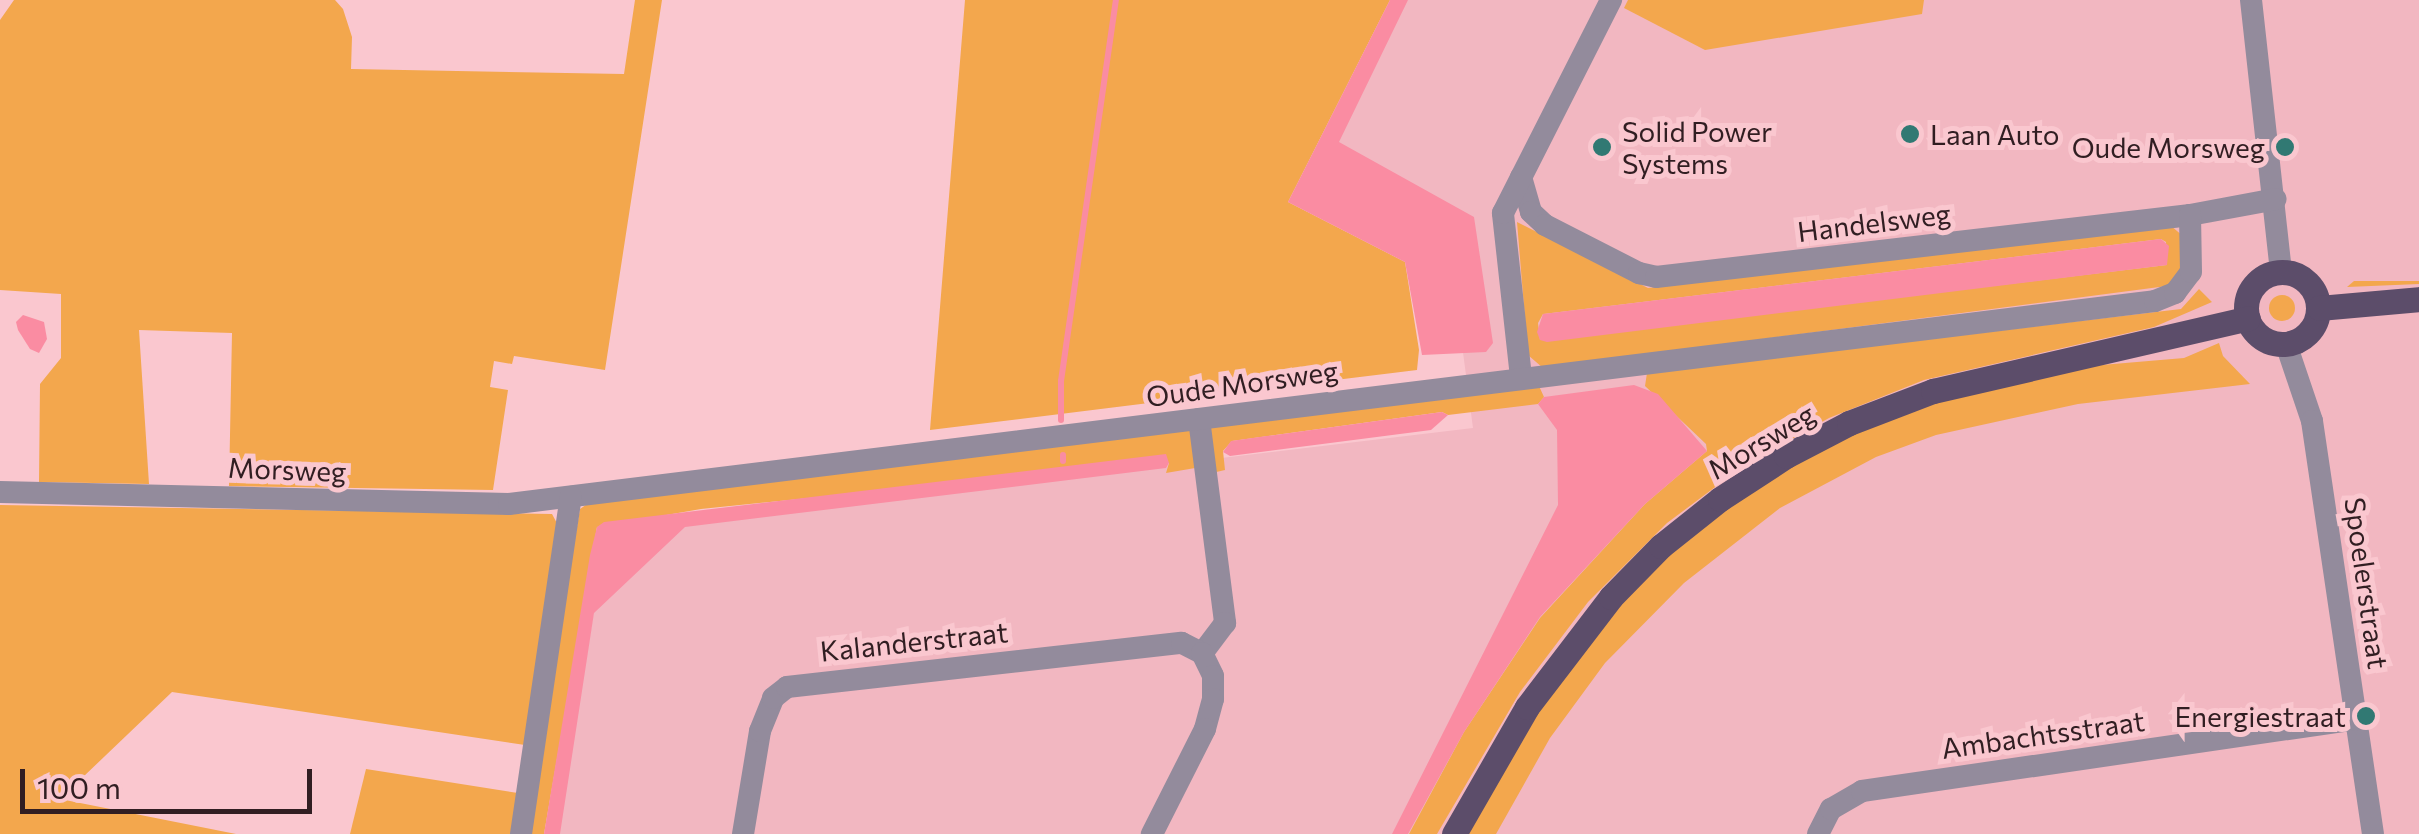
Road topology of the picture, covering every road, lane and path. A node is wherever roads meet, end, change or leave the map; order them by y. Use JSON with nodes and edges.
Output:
{"nodes":[{"id":1,"x":1612,"y":0,"type":"edge"},
{"id":2,"x":2251,"y":0,"type":"edge"},
{"id":3,"x":1520,"y":177,"type":"junction"},
{"id":4,"x":2276,"y":199,"type":"junction"},
{"id":5,"x":2190,"y":214,"type":"junction"},
{"id":6,"x":2281,"y":272,"type":"junction"},
{"id":7,"x":2419,"y":299,"type":"edge"},
{"id":8,"x":2319,"y":308,"type":"junction"},
{"id":9,"x":2248,"y":318,"type":"junction"},
{"id":10,"x":2286,"y":344,"type":"junction"},
{"id":11,"x":1521,"y":377,"type":"junction"},
{"id":12,"x":1199,"y":420,"type":"junction"},
{"id":13,"x":0,"y":492,"type":"edge"},
{"id":14,"x":571,"y":496,"type":"junction"},
{"id":15,"x":1202,"y":653,"type":"junction"},
{"id":16,"x":2357,"y":720,"type":"junction"},
{"id":17,"x":521,"y":834,"type":"edge"},
{"id":18,"x":743,"y":834,"type":"edge"},
{"id":19,"x":1152,"y":834,"type":"edge"},
{"id":20,"x":1454,"y":834,"type":"edge"},
{"id":21,"x":1818,"y":834,"type":"edge"},
{"id":22,"x":2373,"y":834,"type":"edge"}],
"edges":[{"from":1,"to":3,"type":"street"},
{"from":2,"to":4,"type":"street"},
{"from":3,"to":5,"type":"street","name":"Handelsweg"},
{"from":3,"to":11,"type":"street"},
{"from":4,"to":5,"type":"street","name":"Handelsweg"},
{"from":4,"to":6,"type":"street"},
{"from":5,"to":11,"type":"street","name":"Oude Morsweg"},
{"from":6,"to":8,"type":"main road"},
{"from":6,"to":9,"type":"main road"},
{"from":7,"to":8,"type":"main road"},
{"from":8,"to":10,"type":"main road"},
{"from":9,"to":10,"type":"main road"},
{"from":9,"to":20,"type":"main road","name":"Morsweg"},
{"from":10,"to":16,"type":"street","name":"Spoelerstraat"},
{"from":11,"to":12,"type":"street","name":"Oude Morsweg"},
{"from":12,"to":14,"type":"street","name":"Oude Morsweg"},
{"from":12,"to":15,"type":"street"},
{"from":13,"to":14,"type":"street","name":"Morsweg"},
{"from":14,"to":17,"type":"street"},
{"from":15,"to":18,"type":"street","name":"Kalanderstraat"},
{"from":15,"to":19,"type":"street"},
{"from":16,"to":21,"type":"street","name":"Ambachtsstraat"},
{"from":16,"to":22,"type":"street","name":"Spoelerstraat"}]}
